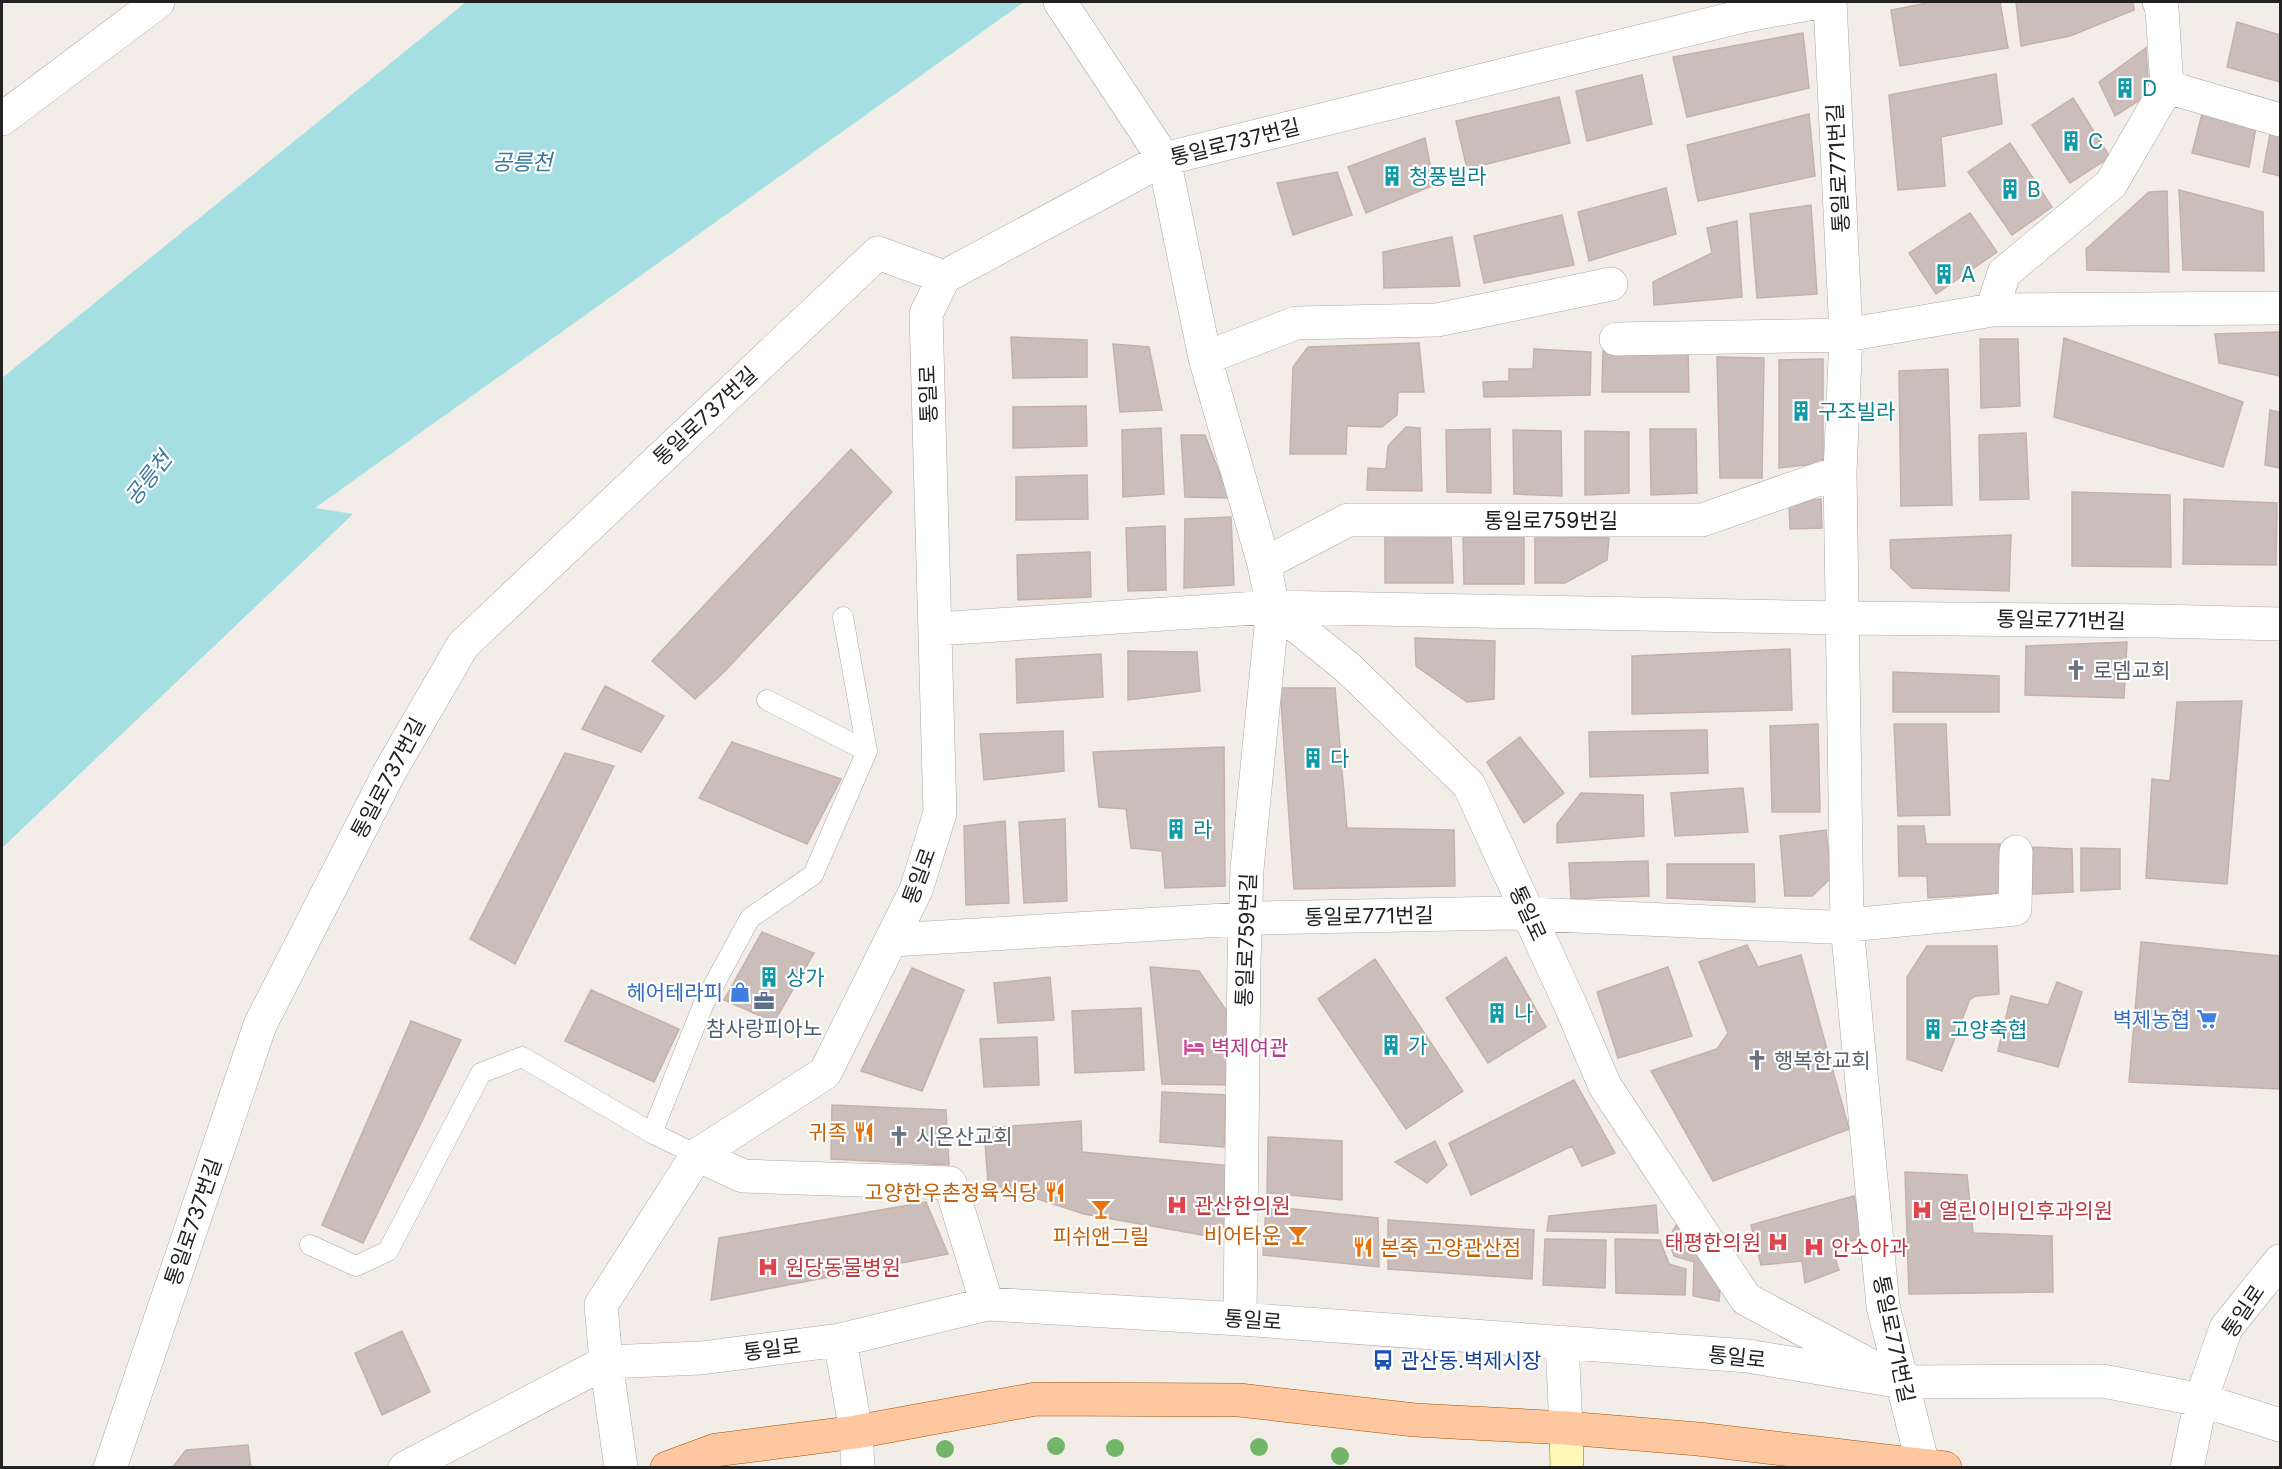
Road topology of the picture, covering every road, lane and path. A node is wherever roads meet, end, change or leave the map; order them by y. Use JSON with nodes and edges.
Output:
{"nodes":[{"id":1,"x":158,"y":2,"type":"edge"},
{"id":2,"x":1060,"y":2,"type":"edge"},
{"id":3,"x":1819,"y":2,"type":"edge"},
{"id":4,"x":1830,"y":2,"type":"edge"},
{"id":5,"x":2159,"y":2,"type":"edge"},
{"id":6,"x":2167,"y":87,"type":"junction"},
{"id":7,"x":2,"y":119,"type":"edge"},
{"id":8,"x":2280,"y":120,"type":"edge"},
{"id":9,"x":1160,"y":152,"type":"junction"},
{"id":10,"x":944,"y":277,"type":"junction"},
{"id":11,"x":1611,"y":284,"type":"dead end"},
{"id":12,"x":2280,"y":308,"type":"edge"},
{"id":13,"x":1992,"y":310,"type":"junction"},
{"id":14,"x":1846,"y":335,"type":"junction"},
{"id":15,"x":1616,"y":339,"type":"dead end"},
{"id":16,"x":1205,"y":358,"type":"junction"},
{"id":17,"x":1840,"y":471,"type":"junction"},
{"id":18,"x":1264,"y":564,"type":"junction"},
{"id":19,"x":1273,"y":607,"type":"junction"},
{"id":20,"x":843,"y":617,"type":"dead end"},
{"id":21,"x":1841,"y":618,"type":"junction"},
{"id":22,"x":2280,"y":624,"type":"edge"},
{"id":23,"x":936,"y":629,"type":"junction"},
{"id":24,"x":767,"y":700,"type":"dead end"},
{"id":25,"x":867,"y":752,"type":"junction"},
{"id":26,"x":2016,"y":852,"type":"dead end"},
{"id":27,"x":1528,"y":915,"type":"junction"},
{"id":28,"x":1246,"y":919,"type":"junction"},
{"id":29,"x":1848,"y":925,"type":"junction"},
{"id":30,"x":892,"y":940,"type":"junction"},
{"id":31,"x":652,"y":1133,"type":"junction"},
{"id":32,"x":697,"y":1155,"type":"junction"},
{"id":33,"x":310,"y":1245,"type":"dead end"},
{"id":34,"x":2280,"y":1261,"type":"edge"},
{"id":35,"x":987,"y":1304,"type":"junction"},
{"id":36,"x":1240,"y":1319,"type":"junction"},
{"id":37,"x":840,"y":1340,"type":"junction"},
{"id":38,"x":1562,"y":1342,"type":"junction"},
{"id":39,"x":606,"y":1362,"type":"junction"},
{"id":40,"x":1902,"y":1382,"type":"junction"},
{"id":41,"x":2201,"y":1400,"type":"junction"},
{"id":42,"x":2280,"y":1425,"type":"edge"},
{"id":43,"x":1566,"y":1428,"type":"junction"},
{"id":44,"x":856,"y":1432,"type":"junction"},
{"id":45,"x":1782,"y":1458,"type":"edge"},
{"id":46,"x":1934,"y":1466,"type":"edge"},
{"id":47,"x":110,"y":1467,"type":"edge"},
{"id":48,"x":405,"y":1467,"type":"edge"},
{"id":49,"x":621,"y":1467,"type":"edge"},
{"id":50,"x":667,"y":1467,"type":"edge"},
{"id":51,"x":858,"y":1467,"type":"edge"},
{"id":52,"x":1568,"y":1467,"type":"edge"},
{"id":53,"x":2187,"y":1467,"type":"edge"}],
"edges":[{"from":1,"to":7,"type":"street"},
{"from":2,"to":9,"type":"street"},
{"from":3,"to":9,"type":"street","name":"통일로737번길"},
{"from":4,"to":14,"type":"street","name":"통일로771번길"},
{"from":5,"to":6,"type":"street"},
{"from":6,"to":8,"type":"street"},
{"from":6,"to":13,"type":"street"},
{"from":9,"to":10,"type":"street","name":"통일로737번길"},
{"from":9,"to":16,"type":"street","name":"통일로759번길"},
{"from":10,"to":23,"type":"street","name":"통일로"},
{"from":10,"to":47,"type":"street","name":"통일로737번길"},
{"from":11,"to":16,"type":"street"},
{"from":12,"to":13,"type":"street"},
{"from":13,"to":14,"type":"street"},
{"from":14,"to":15,"type":"street"},
{"from":14,"to":17,"type":"street","name":"통일로771번길"},
{"from":16,"to":18,"type":"street","name":"통일로759번길"},
{"from":17,"to":18,"type":"street","name":"통일로759번길"},
{"from":17,"to":21,"type":"street","name":"통일로771번길"},
{"from":18,"to":19,"type":"street","name":"통일로759번길"},
{"from":19,"to":21,"type":"street"},
{"from":19,"to":23,"type":"street"},
{"from":19,"to":27,"type":"street","name":"통일로"},
{"from":19,"to":28,"type":"street","name":"통일로759번길"},
{"from":20,"to":25,"type":"lane"},
{"from":21,"to":22,"type":"street","name":"통일로771번길"},
{"from":21,"to":29,"type":"street","name":"통일로771번길"},
{"from":23,"to":30,"type":"street","name":"통일로"},
{"from":24,"to":25,"type":"lane"},
{"from":25,"to":31,"type":"lane"},
{"from":26,"to":29,"type":"street","name":"통일로771번길"},
{"from":27,"to":28,"type":"street","name":"통일로771번길"},
{"from":27,"to":29,"type":"street","name":"통일로771번길"},
{"from":27,"to":40,"type":"street","name":"통일로"},
{"from":28,"to":30,"type":"street","name":"통일로771번길"},
{"from":28,"to":36,"type":"street","name":"통일로759번길"},
{"from":29,"to":40,"type":"street","name":"통일로771번길"},
{"from":30,"to":32,"type":"street","name":"통일로"},
{"from":31,"to":32,"type":"lane"},
{"from":31,"to":33,"type":"lane"},
{"from":32,"to":35,"type":"street"},
{"from":32,"to":39,"type":"street","name":"통일로"},
{"from":34,"to":41,"type":"street","name":"통일로"},
{"from":35,"to":36,"type":"street","name":"통일로"},
{"from":35,"to":37,"type":"street","name":"통일로"},
{"from":36,"to":38,"type":"street","name":"통일로"},
{"from":37,"to":39,"type":"street","name":"통일로"},
{"from":37,"to":44,"type":"street"},
{"from":38,"to":40,"type":"street","name":"통일로"},
{"from":38,"to":43,"type":"street"},
{"from":39,"to":48,"type":"street","name":"통일로"},
{"from":39,"to":49,"type":"street","name":"통일로"},
{"from":40,"to":41,"type":"street","name":"통일로"},
{"from":40,"to":46,"type":"street","name":"통일로771번길"},
{"from":41,"to":42,"type":"street","name":"통일로"},
{"from":41,"to":53,"type":"street","name":"통일로"},
{"from":43,"to":44,"type":"main road"},
{"from":43,"to":45,"type":"main road"},
{"from":43,"to":52,"type":"street"},
{"from":44,"to":50,"type":"main road"},
{"from":44,"to":51,"type":"street"},
{"from":45,"to":46,"type":"main road"}]}
